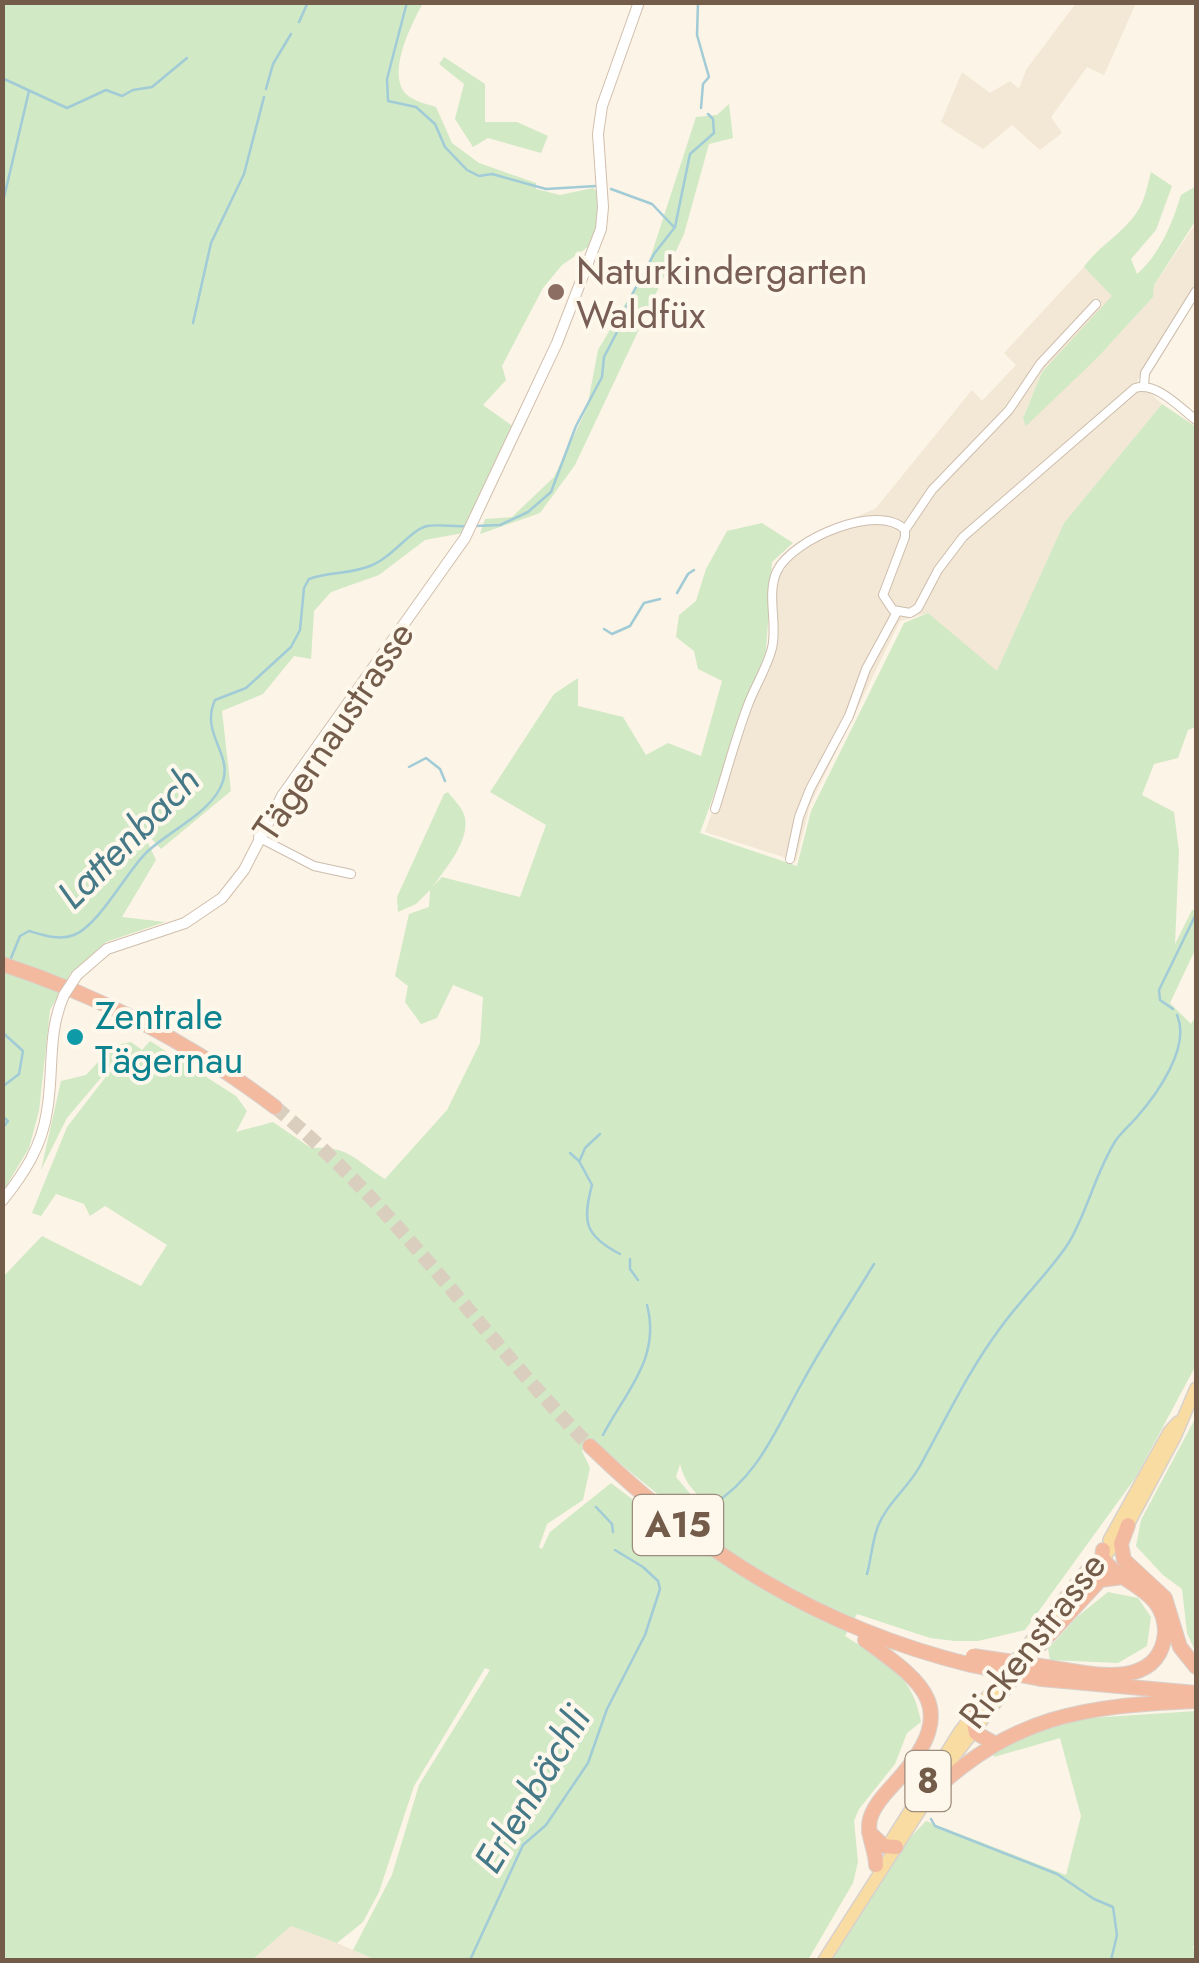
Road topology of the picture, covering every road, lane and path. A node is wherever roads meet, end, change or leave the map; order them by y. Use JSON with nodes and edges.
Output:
{"nodes":[{"id":1,"x":639,"y":2,"type":"edge"},
{"id":2,"x":1196,"y":291,"type":"edge"},
{"id":3,"x":1096,"y":304,"type":"dead end"},
{"id":4,"x":1144,"y":386,"type":"junction"},
{"id":5,"x":1196,"y":420,"type":"edge"},
{"id":6,"x":905,"y":530,"type":"junction"},
{"id":7,"x":896,"y":612,"type":"junction"},
{"id":8,"x":716,"y":809,"type":"dead end"},
{"id":9,"x":258,"y":838,"type":"junction"},
{"id":10,"x":790,"y":858,"type":"dead end"},
{"id":11,"x":351,"y":874,"type":"dead end"},
{"id":12,"x":9,"y":966,"type":"edge"},
{"id":13,"x":275,"y":1107,"type":"tunnel mouth"},
{"id":14,"x":2,"y":1202,"type":"edge"},
{"id":15,"x":1196,"y":1388,"type":"edge"},
{"id":16,"x":1180,"y":1419,"type":"junction"},
{"id":17,"x":590,"y":1446,"type":"tunnel mouth"},
{"id":18,"x":1128,"y":1525,"type":"junction"},
{"id":19,"x":1102,"y":1557,"type":"junction"},
{"id":20,"x":1131,"y":1576,"type":"junction"},
{"id":21,"x":849,"y":1627,"type":"junction"},
{"id":22,"x":1039,"y":1646,"type":"junction"},
{"id":23,"x":1196,"y":1668,"type":"edge"},
{"id":24,"x":1044,"y":1673,"type":"junction"},
{"id":25,"x":1196,"y":1693,"type":"edge"},
{"id":26,"x":1196,"y":1701,"type":"edge"},
{"id":27,"x":973,"y":1722,"type":"junction"},
{"id":28,"x":994,"y":1743,"type":"junction"},
{"id":29,"x":927,"y":1797,"type":"junction"},
{"id":30,"x":869,"y":1832,"type":"junction"},
{"id":31,"x":892,"y":1847,"type":"junction"},
{"id":32,"x":876,"y":1865,"type":"junction"},
{"id":33,"x":820,"y":1960,"type":"edge"}],
"edges":[{"from":1,"to":9,"type":"street","name":"Tägernaustrasse"},
{"from":2,"to":4,"type":"street"},
{"from":3,"to":6,"type":"street"},
{"from":4,"to":5,"type":"street"},
{"from":4,"to":7,"type":"street"},
{"from":6,"to":7,"type":"street"},
{"from":6,"to":8,"type":"street"},
{"from":7,"to":10,"type":"street"},
{"from":9,"to":11,"type":"street"},
{"from":9,"to":14,"type":"street","name":"Tägernaustrasse","bridge":true},
{"from":12,"to":13,"type":"highway"},
{"from":15,"to":16,"type":"main road","name":"Rickenstrasse","number":"8"},
{"from":16,"to":18,"type":"main road","name":"Rickenstrasse","number":"8"},
{"from":16,"to":19,"type":"main road","name":"Rickenstrasse","number":"8"},
{"from":17,"to":21,"type":"highway","number":"A15"},
{"from":18,"to":19,"type":"main road","name":"Rickenstrasse","number":"8"},
{"from":18,"to":20,"type":"highway"},
{"from":19,"to":20,"type":"highway"},
{"from":19,"to":22,"type":"main road","name":"Rickenstrasse","number":"8"},
{"from":19,"to":27,"type":"main road","name":"Rickenstrasse","number":"8"},
{"from":20,"to":22,"type":"highway"},
{"from":20,"to":23,"type":"highway"},
{"from":20,"to":24,"type":"highway"},
{"from":21,"to":24,"type":"highway","number":"A15","bridge":true},
{"from":21,"to":30,"type":"highway"},
{"from":22,"to":27,"type":"main road","name":"Rickenstrasse","number":"8"},
{"from":24,"to":25,"type":"highway","number":"A15"},
{"from":26,"to":28,"type":"highway"},
{"from":27,"to":28,"type":"highway"},
{"from":27,"to":29,"type":"main road","name":"Rickenstrasse","number":"8"},
{"from":27,"to":31,"type":"main road","name":"Rickenstrasse","number":"8"},
{"from":28,"to":29,"type":"highway"},
{"from":29,"to":31,"type":"main road","name":"Rickenstrasse","number":"8"},
{"from":30,"to":31,"type":"highway"},
{"from":30,"to":32,"type":"highway"},
{"from":31,"to":32,"type":"main road","name":"Rickenstrasse","number":"8"},
{"from":31,"to":33,"type":"main road","name":"Rickenstrasse","number":"8"},
{"from":32,"to":33,"type":"main road","name":"Rickenstrasse","number":"8"}]}
